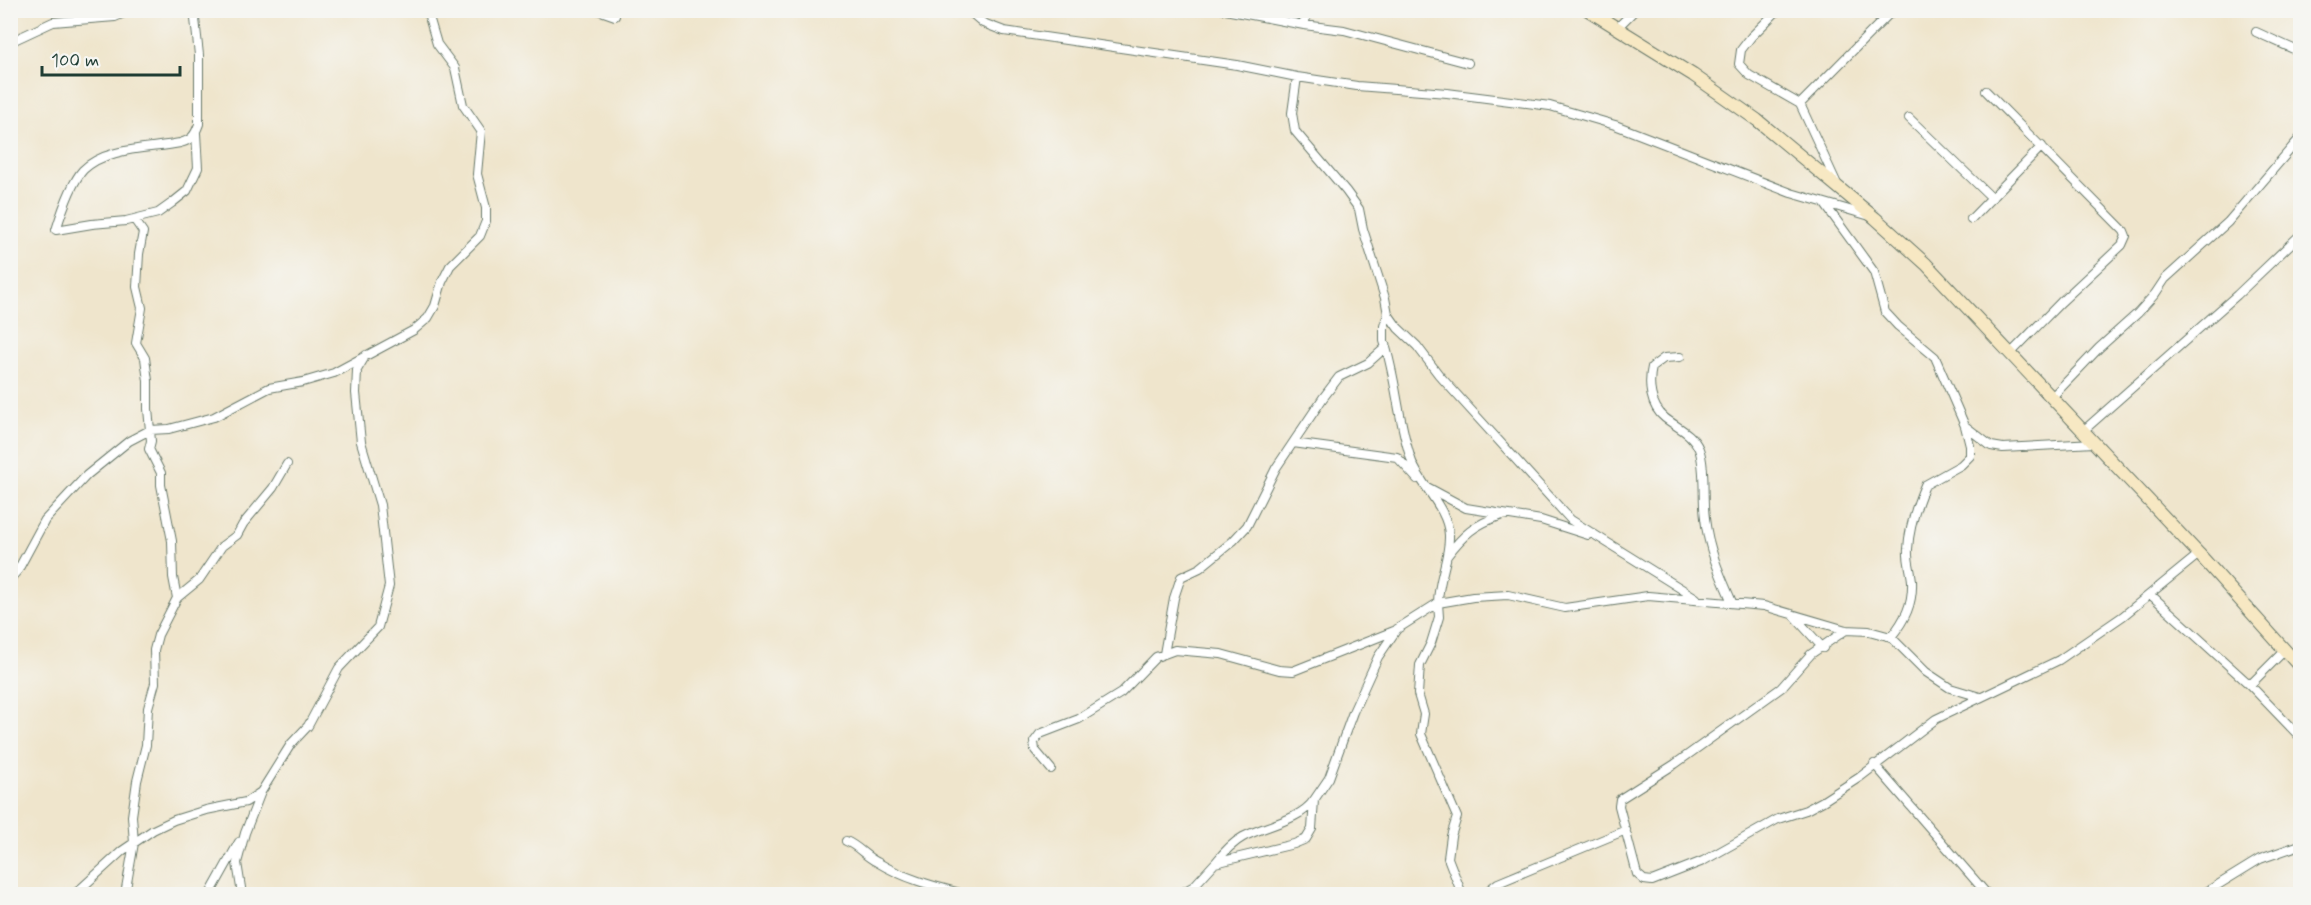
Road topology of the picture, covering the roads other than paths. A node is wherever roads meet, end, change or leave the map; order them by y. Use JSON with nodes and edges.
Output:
{"nodes":[{"id":1,"x":131,"y":10,"type":"edge"},
{"id":2,"x":194,"y":10,"type":"edge"},
{"id":3,"x":427,"y":10,"type":"edge"},
{"id":4,"x":598,"y":10,"type":"edge"},
{"id":5,"x":968,"y":10,"type":"edge"},
{"id":6,"x":1226,"y":10,"type":"edge"},
{"id":7,"x":1308,"y":10,"type":"edge"},
{"id":8,"x":1588,"y":10,"type":"edge"},
{"id":9,"x":1635,"y":10,"type":"edge"},
{"id":10,"x":1778,"y":10,"type":"edge"},
{"id":11,"x":1893,"y":10,"type":"edge"},
{"id":12,"x":615,"y":16,"type":"dead end"},
{"id":13,"x":1304,"y":25,"type":"junction"},
{"id":14,"x":1617,"y":28,"type":"junction"},
{"id":15,"x":2256,"y":32,"type":"dead end"},
{"id":16,"x":10,"y":42,"type":"edge"},
{"id":17,"x":2301,"y":52,"type":"edge"},
{"id":18,"x":1468,"y":63,"type":"dead end"},
{"id":19,"x":1297,"y":77,"type":"junction"},
{"id":20,"x":1986,"y":91,"type":"dead end"},
{"id":21,"x":1800,"y":104,"type":"junction"},
{"id":22,"x":1909,"y":118,"type":"dead end"},
{"id":23,"x":196,"y":133,"type":"junction"},
{"id":24,"x":2301,"y":138,"type":"edge"},
{"id":25,"x":2042,"y":146,"type":"junction"},
{"id":26,"x":1838,"y":185,"type":"junction"},
{"id":27,"x":1992,"y":198,"type":"junction"},
{"id":28,"x":1824,"y":203,"type":"junction"},
{"id":29,"x":1875,"y":218,"type":"junction"},
{"id":30,"x":134,"y":219,"type":"junction"},
{"id":31,"x":1971,"y":219,"type":"dead end"},
{"id":32,"x":2301,"y":235,"type":"edge"},
{"id":33,"x":1388,"y":314,"type":"junction"},
{"id":34,"x":1386,"y":347,"type":"junction"},
{"id":35,"x":2010,"y":354,"type":"junction"},
{"id":36,"x":367,"y":355,"type":"junction"},
{"id":37,"x":1680,"y":357,"type":"dead end"},
{"id":38,"x":2052,"y":398,"type":"junction"},
{"id":39,"x":1965,"y":426,"type":"junction"},
{"id":40,"x":150,"y":430,"type":"junction"},
{"id":41,"x":2083,"y":431,"type":"junction"},
{"id":42,"x":1293,"y":443,"type":"junction"},
{"id":43,"x":2094,"y":443,"type":"junction"},
{"id":44,"x":287,"y":464,"type":"dead end"},
{"id":45,"x":1424,"y":485,"type":"junction"},
{"id":46,"x":1503,"y":515,"type":"junction"},
{"id":47,"x":1597,"y":538,"type":"junction"},
{"id":48,"x":2199,"y":554,"type":"junction"},
{"id":49,"x":1447,"y":556,"type":"junction"},
{"id":50,"x":10,"y":579,"type":"edge"},
{"id":51,"x":2150,"y":594,"type":"junction"},
{"id":52,"x":177,"y":598,"type":"junction"},
{"id":53,"x":1699,"y":600,"type":"junction"},
{"id":54,"x":1732,"y":602,"type":"junction"},
{"id":55,"x":1438,"y":603,"type":"junction"},
{"id":56,"x":1792,"y":614,"type":"junction"},
{"id":57,"x":1397,"y":629,"type":"junction"},
{"id":58,"x":1846,"y":630,"type":"junction"},
{"id":59,"x":1891,"y":637,"type":"junction"},
{"id":60,"x":1823,"y":648,"type":"junction"},
{"id":61,"x":2285,"y":650,"type":"junction"},
{"id":62,"x":1164,"y":654,"type":"junction"},
{"id":63,"x":2301,"y":667,"type":"edge"},
{"id":64,"x":2250,"y":685,"type":"junction"},
{"id":65,"x":1980,"y":697,"type":"junction"},
{"id":66,"x":2301,"y":736,"type":"edge"},
{"id":67,"x":1874,"y":764,"type":"junction"},
{"id":68,"x":1051,"y":769,"type":"dead end"},
{"id":69,"x":261,"y":792,"type":"junction"},
{"id":70,"x":1314,"y":800,"type":"junction"},
{"id":71,"x":1626,"y":831,"type":"junction"},
{"id":72,"x":245,"y":833,"type":"junction"},
{"id":73,"x":846,"y":841,"type":"dead end"},
{"id":74,"x":134,"y":843,"type":"junction"},
{"id":75,"x":2301,"y":845,"type":"edge"},
{"id":76,"x":1215,"y":862,"type":"junction"},
{"id":77,"x":1195,"y":890,"type":"edge"},
{"id":78,"x":75,"y":894,"type":"edge"},
{"id":79,"x":125,"y":894,"type":"edge"},
{"id":80,"x":210,"y":894,"type":"edge"},
{"id":81,"x":242,"y":894,"type":"edge"},
{"id":82,"x":964,"y":894,"type":"edge"},
{"id":83,"x":1180,"y":894,"type":"edge"},
{"id":84,"x":1462,"y":894,"type":"edge"},
{"id":85,"x":1484,"y":894,"type":"edge"},
{"id":86,"x":1987,"y":894,"type":"edge"},
{"id":87,"x":2203,"y":894,"type":"edge"}],
"edges":[{"from":1,"to":16,"type":"street"},
{"from":2,"to":23,"type":"street"},
{"from":3,"to":36,"type":"street"},
{"from":4,"to":12,"type":"street"},
{"from":5,"to":19,"type":"street"},
{"from":6,"to":13,"type":"street"},
{"from":7,"to":13,"type":"street"},
{"from":8,"to":14,"type":"main road"},
{"from":9,"to":14,"type":"street"},
{"from":10,"to":21,"type":"street"},
{"from":11,"to":21,"type":"street"},
{"from":13,"to":18,"type":"street"},
{"from":14,"to":26,"type":"main road"},
{"from":15,"to":17,"type":"street"},
{"from":19,"to":28,"type":"street"},
{"from":19,"to":33,"type":"street"},
{"from":20,"to":25,"type":"street"},
{"from":21,"to":26,"type":"street"},
{"from":22,"to":27,"type":"street"},
{"from":23,"to":30,"type":"street"},
{"from":23,"to":30,"type":"street"},
{"from":24,"to":38,"type":"street"},
{"from":25,"to":27,"type":"street"},
{"from":25,"to":35,"type":"street"},
{"from":26,"to":29,"type":"main road"},
{"from":27,"to":31,"type":"street"},
{"from":28,"to":29,"type":"street"},
{"from":28,"to":39,"type":"street"},
{"from":29,"to":35,"type":"main road"},
{"from":30,"to":40,"type":"street"},
{"from":32,"to":41,"type":"street"},
{"from":33,"to":34,"type":"street"},
{"from":33,"to":47,"type":"street"},
{"from":34,"to":42,"type":"street"},
{"from":34,"to":45,"type":"street"},
{"from":35,"to":38,"type":"main road"},
{"from":36,"to":40,"type":"street"},
{"from":36,"to":69,"type":"street"},
{"from":37,"to":54,"type":"street"},
{"from":38,"to":41,"type":"main road"},
{"from":39,"to":43,"type":"street"},
{"from":39,"to":59,"type":"street"},
{"from":40,"to":50,"type":"street"},
{"from":40,"to":52,"type":"street"},
{"from":41,"to":43,"type":"main road"},
{"from":42,"to":45,"type":"street"},
{"from":42,"to":62,"type":"street"},
{"from":43,"to":48,"type":"main road"},
{"from":44,"to":52,"type":"street"},
{"from":45,"to":46,"type":"street"},
{"from":45,"to":49,"type":"street"},
{"from":46,"to":47,"type":"street"},
{"from":46,"to":49,"type":"street"},
{"from":47,"to":53,"type":"street"},
{"from":48,"to":51,"type":"street"},
{"from":48,"to":61,"type":"main road"},
{"from":49,"to":55,"type":"street"},
{"from":51,"to":64,"type":"street"},
{"from":51,"to":65,"type":"street"},
{"from":52,"to":74,"type":"street"},
{"from":53,"to":54,"type":"street"},
{"from":53,"to":55,"type":"street"},
{"from":54,"to":56,"type":"street"},
{"from":55,"to":57,"type":"street"},
{"from":55,"to":84,"type":"street"},
{"from":56,"to":58,"type":"street"},
{"from":56,"to":60,"type":"street"},
{"from":57,"to":62,"type":"street"},
{"from":57,"to":70,"type":"street"},
{"from":58,"to":59,"type":"street"},
{"from":58,"to":60,"type":"street"},
{"from":59,"to":65,"type":"street"},
{"from":60,"to":71,"type":"street"},
{"from":61,"to":63,"type":"main road"},
{"from":61,"to":64,"type":"street"},
{"from":62,"to":68,"type":"street"},
{"from":64,"to":66,"type":"street"},
{"from":65,"to":67,"type":"street"},
{"from":67,"to":71,"type":"street"},
{"from":67,"to":86,"type":"street"},
{"from":69,"to":72,"type":"street"},
{"from":69,"to":74,"type":"street"},
{"from":70,"to":76,"type":"street"},
{"from":70,"to":76,"type":"street"},
{"from":71,"to":85,"type":"street"},
{"from":72,"to":80,"type":"street"},
{"from":72,"to":81,"type":"street"},
{"from":73,"to":82,"type":"street"},
{"from":74,"to":78,"type":"street"},
{"from":74,"to":79,"type":"street"},
{"from":75,"to":87,"type":"street"},
{"from":76,"to":77,"type":"street"},
{"from":77,"to":83,"type":"street"}]}
